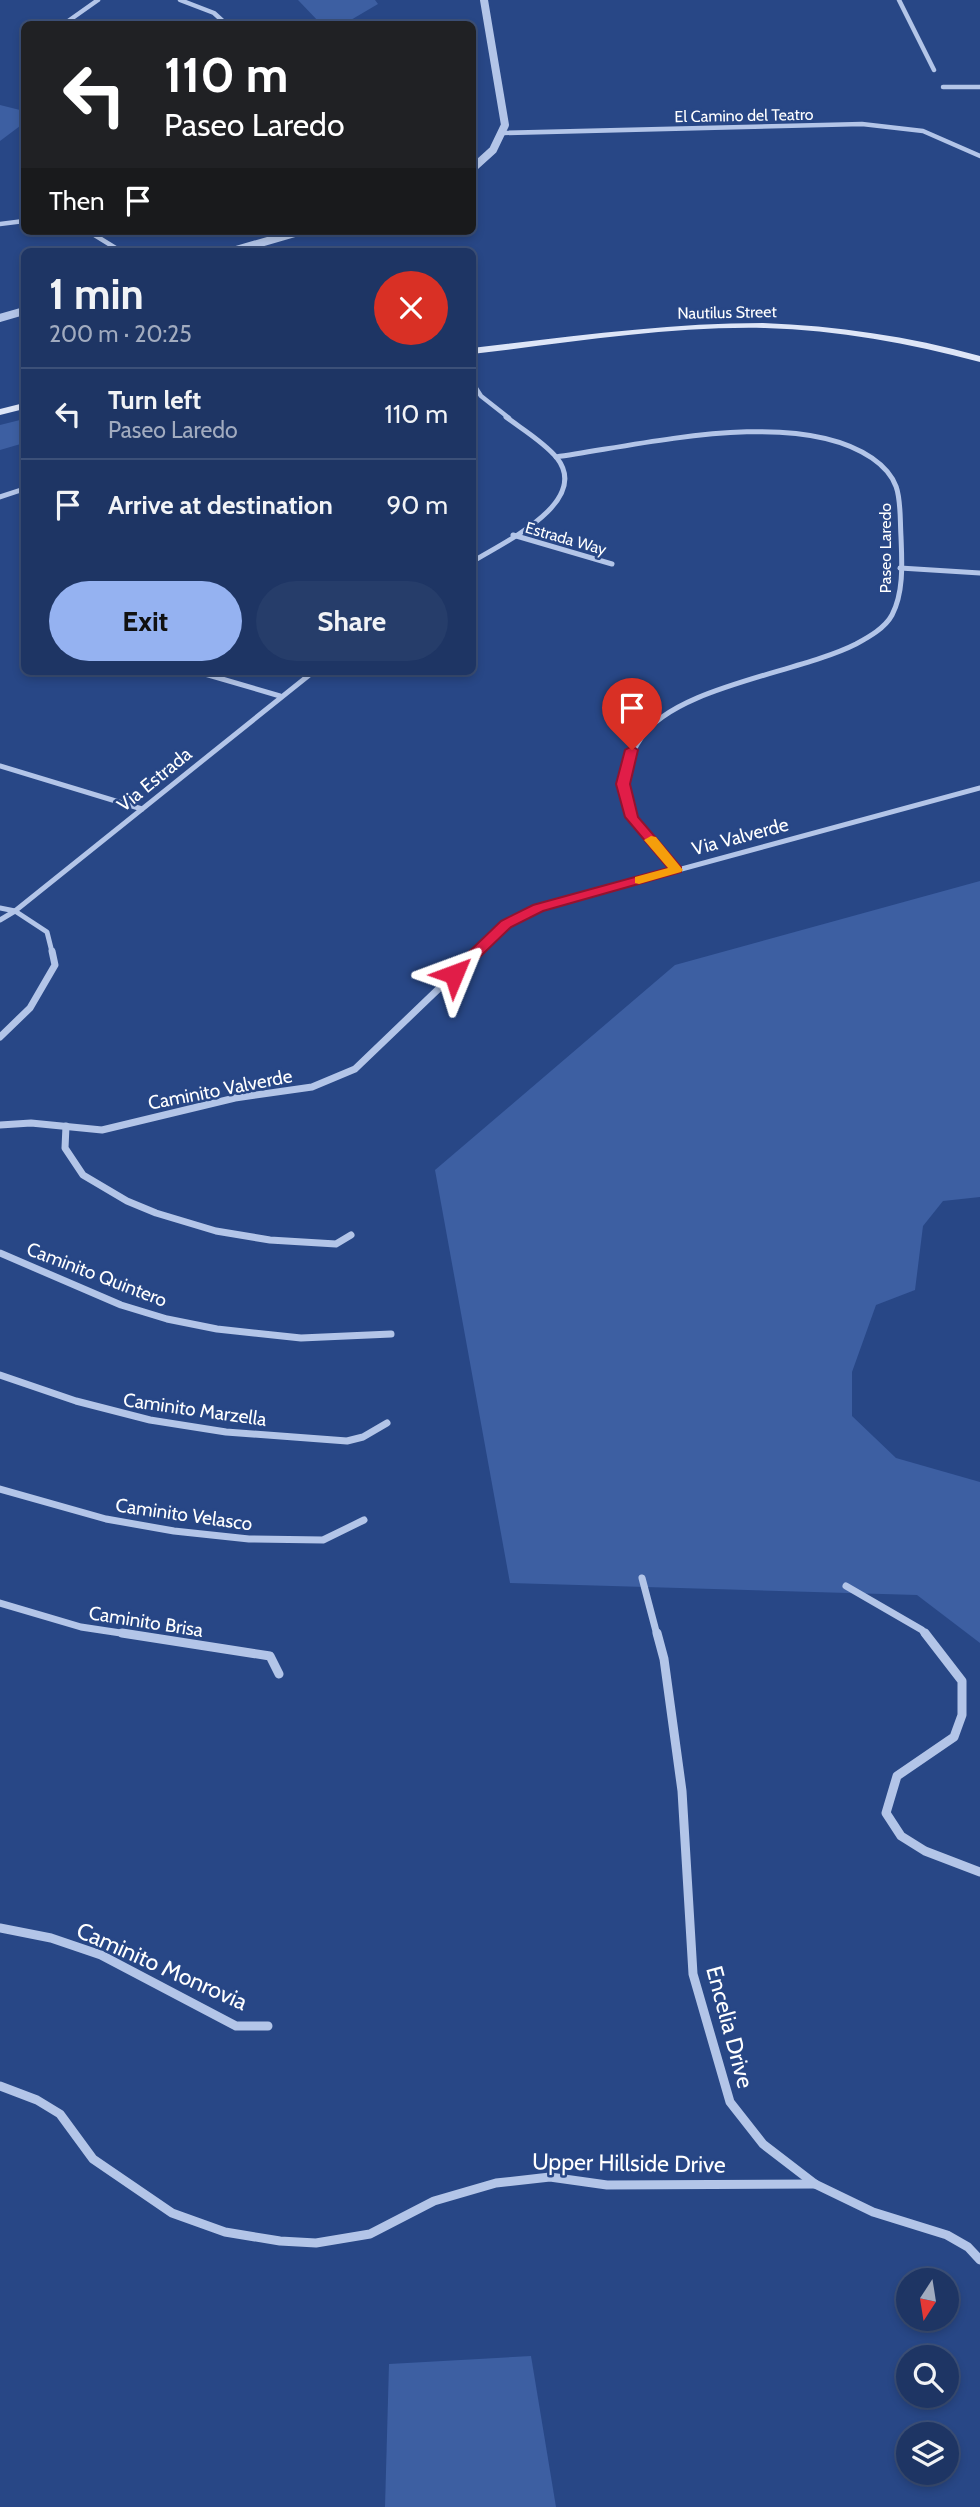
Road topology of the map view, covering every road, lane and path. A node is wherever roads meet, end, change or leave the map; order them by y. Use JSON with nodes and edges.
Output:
{"nodes":[{"id":1,"x":98,"y":0,"type":"edge"},
{"id":2,"x":180,"y":0,"type":"edge"},
{"id":3,"x":484,"y":0,"type":"edge"},
{"id":4,"x":899,"y":0,"type":"edge"},
{"id":5,"x":67,"y":21,"type":"edge"},
{"id":6,"x":223,"y":21,"type":"edge"},
{"id":7,"x":934,"y":70,"type":"dead end"},
{"id":8,"x":943,"y":87,"type":"dead end"},
{"id":9,"x":980,"y":87,"type":"edge"},
{"id":10,"x":503,"y":133,"type":"junction"},
{"id":11,"x":980,"y":156,"type":"edge"},
{"id":12,"x":476,"y":166,"type":"edge"},
{"id":13,"x":21,"y":221,"type":"edge"},
{"id":14,"x":0,"y":224,"type":"edge"},
{"id":15,"x":94,"y":235,"type":"edge"},
{"id":16,"x":288,"y":235,"type":"edge"},
{"id":17,"x":116,"y":248,"type":"edge"},
{"id":18,"x":243,"y":248,"type":"edge"},
{"id":19,"x":21,"y":312,"type":"edge"},
{"id":20,"x":0,"y":318,"type":"edge"},
{"id":21,"x":476,"y":351,"type":"edge"},
{"id":22,"x":980,"y":359,"type":"edge"},
{"id":23,"x":476,"y":388,"type":"edge"},
{"id":24,"x":21,"y":407,"type":"edge"},
{"id":25,"x":0,"y":412,"type":"edge"},
{"id":26,"x":556,"y":457,"type":"junction"},
{"id":27,"x":21,"y":490,"type":"edge"},
{"id":28,"x":0,"y":497,"type":"edge"},
{"id":29,"x":513,"y":535,"type":"junction"},
{"id":30,"x":476,"y":559,"type":"edge"},
{"id":31,"x":612,"y":564,"type":"dead end"},
{"id":32,"x":900,"y":568,"type":"junction"},
{"id":33,"x":980,"y":573,"type":"edge"},
{"id":34,"x":208,"y":675,"type":"edge"},
{"id":35,"x":309,"y":675,"type":"edge"},
{"id":36,"x":280,"y":696,"type":"junction"},
{"id":37,"x":0,"y":766,"type":"edge"},
{"id":38,"x":980,"y":788,"type":"edge"},
{"id":39,"x":142,"y":809,"type":"junction"},
{"id":40,"x":677,"y":870,"type":"junction"},
{"id":41,"x":0,"y":908,"type":"edge"},
{"id":42,"x":15,"y":911,"type":"junction"},
{"id":43,"x":0,"y":920,"type":"edge"},
{"id":44,"x":420,"y":1007,"type":"joint"},
{"id":45,"x":0,"y":1037,"type":"edge"},
{"id":46,"x":0,"y":1125,"type":"edge"},
{"id":47,"x":66,"y":1126,"type":"junction"},
{"id":48,"x":351,"y":1235,"type":"dead end"},
{"id":49,"x":0,"y":1253,"type":"edge"},
{"id":50,"x":391,"y":1334,"type":"dead end"},
{"id":51,"x":0,"y":1375,"type":"edge"},
{"id":52,"x":387,"y":1423,"type":"dead end"},
{"id":53,"x":0,"y":1489,"type":"edge"},
{"id":54,"x":364,"y":1520,"type":"dead end"},
{"id":55,"x":642,"y":1578,"type":"dead end"},
{"id":56,"x":846,"y":1586,"type":"dead end"},
{"id":57,"x":0,"y":1604,"type":"edge"},
{"id":58,"x":279,"y":1674,"type":"dead end"},
{"id":59,"x":980,"y":1872,"type":"edge"},
{"id":60,"x":0,"y":1928,"type":"edge"},
{"id":61,"x":268,"y":2026,"type":"dead end"},
{"id":62,"x":0,"y":2086,"type":"edge"},
{"id":63,"x":815,"y":2184,"type":"junction"},
{"id":64,"x":980,"y":2260,"type":"edge"}],
"edges":[{"from":1,"to":5,"type":"street"},
{"from":2,"to":6,"type":"street"},
{"from":3,"to":10,"type":"street"},
{"from":4,"to":7,"type":"street"},
{"from":8,"to":9,"type":"street"},
{"from":10,"to":11,"type":"street","name":"El Camino del Teatro"},
{"from":10,"to":12,"type":"street"},
{"from":13,"to":14,"type":"street"},
{"from":15,"to":17,"type":"street"},
{"from":16,"to":18,"type":"street"},
{"from":19,"to":20,"type":"street"},
{"from":21,"to":22,"type":"main road","name":"Nautilus Street"},
{"from":23,"to":26,"type":"street"},
{"from":24,"to":25,"type":"main road"},
{"from":26,"to":29,"type":"street"},
{"from":26,"to":32,"type":"street","name":"Paseo Laredo"},
{"from":27,"to":28,"type":"street"},
{"from":29,"to":30,"type":"street"},
{"from":29,"to":31,"type":"street","name":"Estrada Way"},
{"from":32,"to":33,"type":"street"},
{"from":32,"to":40,"type":"street","name":"Paseo Laredo"},
{"from":34,"to":36,"type":"street"},
{"from":35,"to":36,"type":"street","name":"Via Estrada"},
{"from":36,"to":39,"type":"street","name":"Via Estrada"},
{"from":37,"to":39,"type":"street"},
{"from":38,"to":40,"type":"street","name":"Via Valverde"},
{"from":39,"to":42,"type":"street","name":"Via Estrada"},
{"from":40,"to":44,"type":"street","name":"Via Valverde"},
{"from":41,"to":42,"type":"street"},
{"from":42,"to":43,"type":"street","name":"Via Estrada"},
{"from":42,"to":45,"type":"street"},
{"from":44,"to":47,"type":"street","name":"Caminito Valverde"},
{"from":46,"to":47,"type":"street","name":"Caminito Valverde"},
{"from":47,"to":48,"type":"street"},
{"from":49,"to":50,"type":"street","name":"Caminito Quintero"},
{"from":51,"to":52,"type":"street","name":"Caminito Marzella"},
{"from":53,"to":54,"type":"street","name":"Caminito Velasco"},
{"from":55,"to":63,"type":"street","name":"Encelia Drive"},
{"from":56,"to":59,"type":"street"},
{"from":57,"to":58,"type":"street","name":"Caminito Brisa"},
{"from":60,"to":61,"type":"street","name":"Caminito Monrovia"},
{"from":62,"to":63,"type":"street","name":"Upper Hillside Drive"},
{"from":63,"to":64,"type":"street","name":"Encelia Drive"}]}
